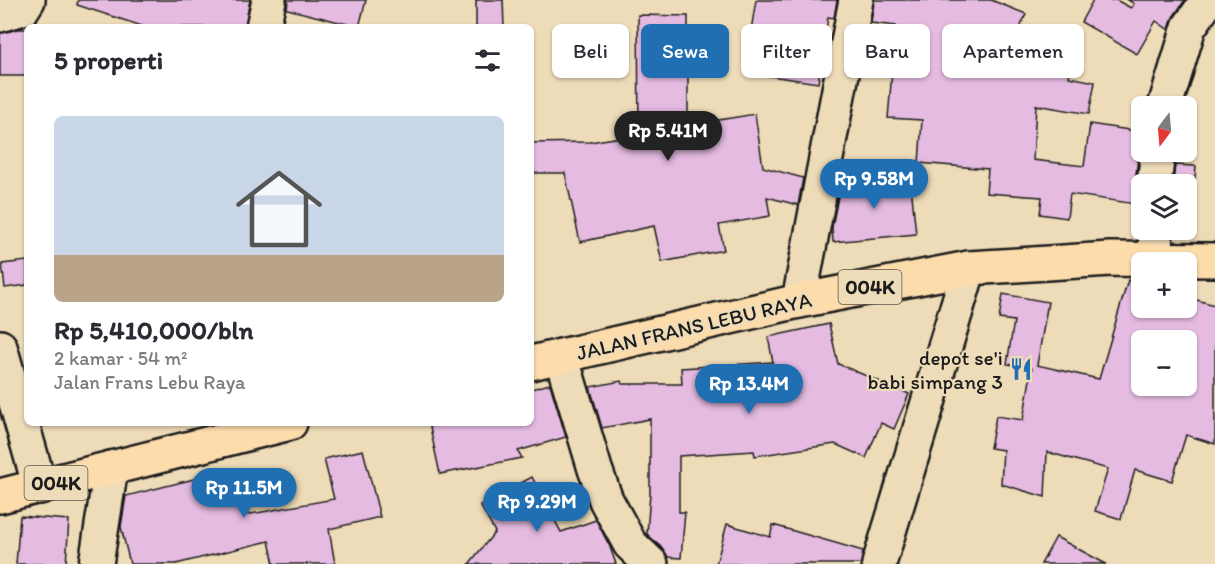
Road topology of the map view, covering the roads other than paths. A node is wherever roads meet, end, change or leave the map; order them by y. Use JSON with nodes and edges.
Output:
{"nodes":[{"id":1,"x":28,"y":0,"type":"edge"},
{"id":2,"x":269,"y":0,"type":"edge"},
{"id":3,"x":856,"y":0,"type":"edge"},
{"id":4,"x":1208,"y":0,"type":"edge"},
{"id":5,"x":0,"y":15,"type":"edge"},
{"id":6,"x":263,"y":24,"type":"edge"},
{"id":7,"x":1168,"y":96,"type":"edge"},
{"id":8,"x":1155,"y":244,"type":"edge"},
{"id":9,"x":1215,"y":260,"type":"edge"},
{"id":10,"x":969,"y":268,"type":"junction"},
{"id":11,"x":799,"y":301,"type":"junction"},
{"id":12,"x":0,"y":348,"type":"edge"},
{"id":13,"x":546,"y":360,"type":"edge"},
{"id":14,"x":264,"y":426,"type":"edge"},
{"id":15,"x":237,"y":429,"type":"edge"},
{"id":16,"x":111,"y":468,"type":"junction"},
{"id":17,"x":40,"y":486,"type":"junction"},
{"id":18,"x":0,"y":496,"type":"edge"},
{"id":19,"x":96,"y":564,"type":"edge"},
{"id":20,"x":651,"y":564,"type":"edge"},
{"id":21,"x":879,"y":564,"type":"edge"}],
"edges":[{"from":1,"to":5,"type":"street"},
{"from":2,"to":6,"type":"street"},
{"from":3,"to":11,"type":"street"},
{"from":4,"to":7,"type":"street"},
{"from":8,"to":9,"type":"main road","name":"JALAN FRANS LEBU RAYA","number":"004K"},
{"from":8,"to":10,"type":"main road","name":"JALAN FRANS LEBU RAYA","number":"004K"},
{"from":10,"to":11,"type":"main road","name":"JALAN FRANS LEBU RAYA","number":"004K"},
{"from":10,"to":21,"type":"street"},
{"from":11,"to":13,"type":"main road","name":"JALAN FRANS LEBU RAYA","number":"004K"},
{"from":12,"to":17,"type":"street"},
{"from":13,"to":20,"type":"street"},
{"from":14,"to":15,"type":"main road","number":"004K"},
{"from":15,"to":16,"type":"main road","number":"004K"},
{"from":16,"to":17,"type":"main road","number":"004K"},
{"from":16,"to":19,"type":"street"},
{"from":17,"to":18,"type":"main road","number":"004K"}]}
